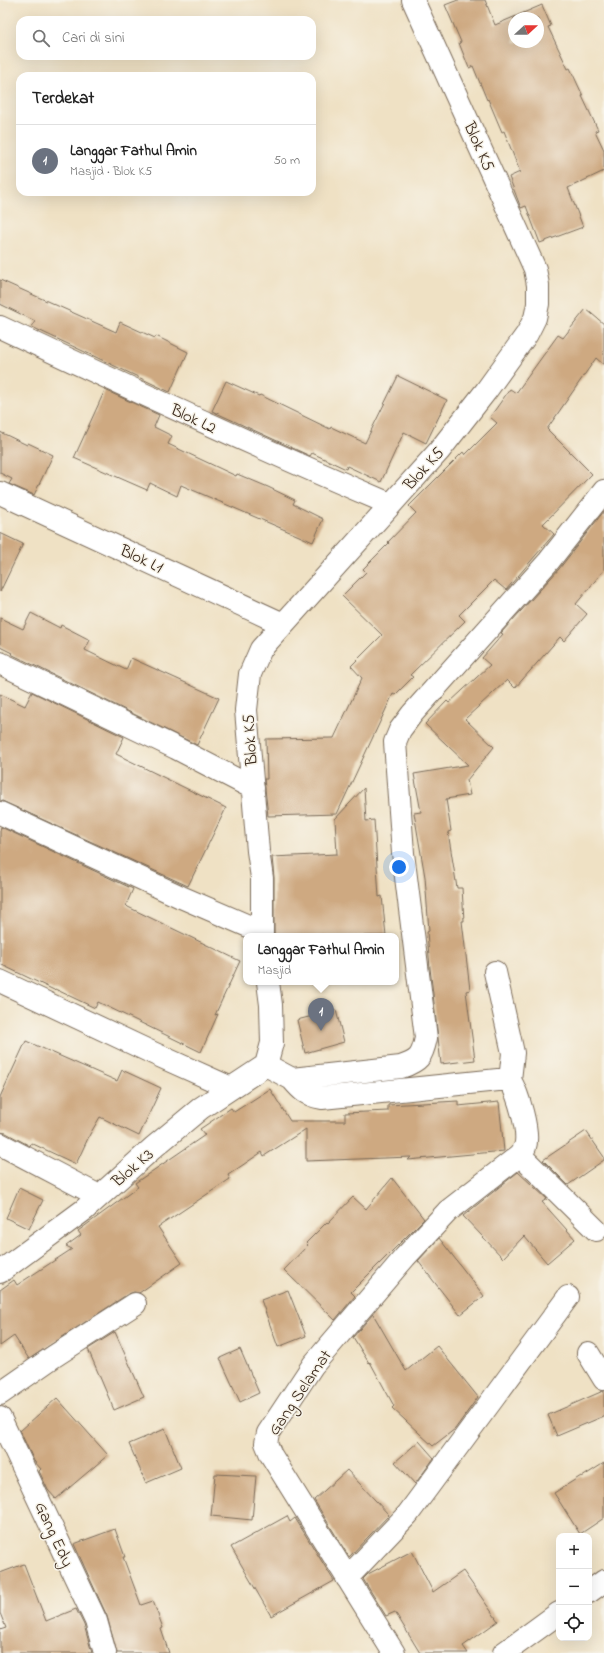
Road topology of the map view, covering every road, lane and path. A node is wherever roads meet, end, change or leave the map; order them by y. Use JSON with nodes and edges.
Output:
{"nodes":[{"id":1,"x":413,"y":0,"type":"edge"},
{"id":2,"x":0,"y":327,"type":"edge"},
{"id":3,"x":604,"y":491,"type":"edge"},
{"id":4,"x":0,"y":493,"type":"edge"},
{"id":5,"x":390,"y":504,"type":"junction"},
{"id":6,"x":283,"y":624,"type":"junction"},
{"id":7,"x":0,"y":663,"type":"edge"},
{"id":8,"x":253,"y":788,"type":"junction"},
{"id":9,"x":0,"y":813,"type":"edge"},
{"id":10,"x":260,"y":933,"type":"edge"},
{"id":11,"x":262,"y":933,"type":"edge"},
{"id":12,"x":495,"y":972,"type":"dead end"},
{"id":13,"x":0,"y":981,"type":"edge"},
{"id":14,"x":268,"y":985,"type":"edge"},
{"id":15,"x":266,"y":1065,"type":"junction"},
{"id":16,"x":292,"y":1079,"type":"junction"},
{"id":17,"x":510,"y":1080,"type":"junction"},
{"id":18,"x":231,"y":1088,"type":"junction"},
{"id":19,"x":0,"y":1144,"type":"edge"},
{"id":20,"x":520,"y":1155,"type":"junction"},
{"id":21,"x":99,"y":1196,"type":"junction"},
{"id":22,"x":596,"y":1230,"type":"dead end"},
{"id":23,"x":0,"y":1272,"type":"edge"},
{"id":24,"x":568,"y":1297,"type":"dead end"},
{"id":25,"x":135,"y":1304,"type":"dead end"},
{"id":26,"x":588,"y":1353,"type":"dead end"},
{"id":27,"x":604,"y":1379,"type":"edge"},
{"id":28,"x":0,"y":1394,"type":"edge"},
{"id":29,"x":0,"y":1418,"type":"edge"},
{"id":30,"x":347,"y":1578,"type":"junction"},
{"id":31,"x":604,"y":1581,"type":"edge"},
{"id":32,"x":592,"y":1590,"type":"edge"},
{"id":33,"x":556,"y":1616,"type":"edge"},
{"id":34,"x":105,"y":1653,"type":"edge"},
{"id":35,"x":394,"y":1653,"type":"edge"},
{"id":36,"x":504,"y":1653,"type":"edge"}],
"edges":[{"from":1,"to":5,"type":"street","name":"Blok K5"},
{"from":2,"to":5,"type":"street","name":"Blok L2"},
{"from":3,"to":16,"type":"street"},
{"from":4,"to":6,"type":"street","name":"Blok L1"},
{"from":5,"to":6,"type":"street","name":"Blok K5"},
{"from":6,"to":8,"type":"street","name":"Blok K5"},
{"from":7,"to":8,"type":"street"},
{"from":8,"to":11,"type":"street","name":"Blok K5"},
{"from":9,"to":10,"type":"street"},
{"from":12,"to":17,"type":"street"},
{"from":13,"to":18,"type":"street"},
{"from":14,"to":15,"type":"street"},
{"from":15,"to":16,"type":"street"},
{"from":15,"to":18,"type":"street","name":"Blok K3"},
{"from":16,"to":17,"type":"street"},
{"from":17,"to":20,"type":"street"},
{"from":18,"to":21,"type":"street","name":"Blok K3"},
{"from":19,"to":21,"type":"street"},
{"from":20,"to":22,"type":"street"},
{"from":20,"to":30,"type":"street","name":"Gang Selamat"},
{"from":21,"to":23,"type":"street","name":"Blok K3"},
{"from":24,"to":30,"type":"street"},
{"from":25,"to":28,"type":"street"},
{"from":26,"to":27,"type":"street"},
{"from":29,"to":34,"type":"street","name":"Gang Edy"},
{"from":30,"to":35,"type":"street","name":"Gang Selamat"},
{"from":31,"to":32,"type":"street"},
{"from":33,"to":36,"type":"street"}]}
